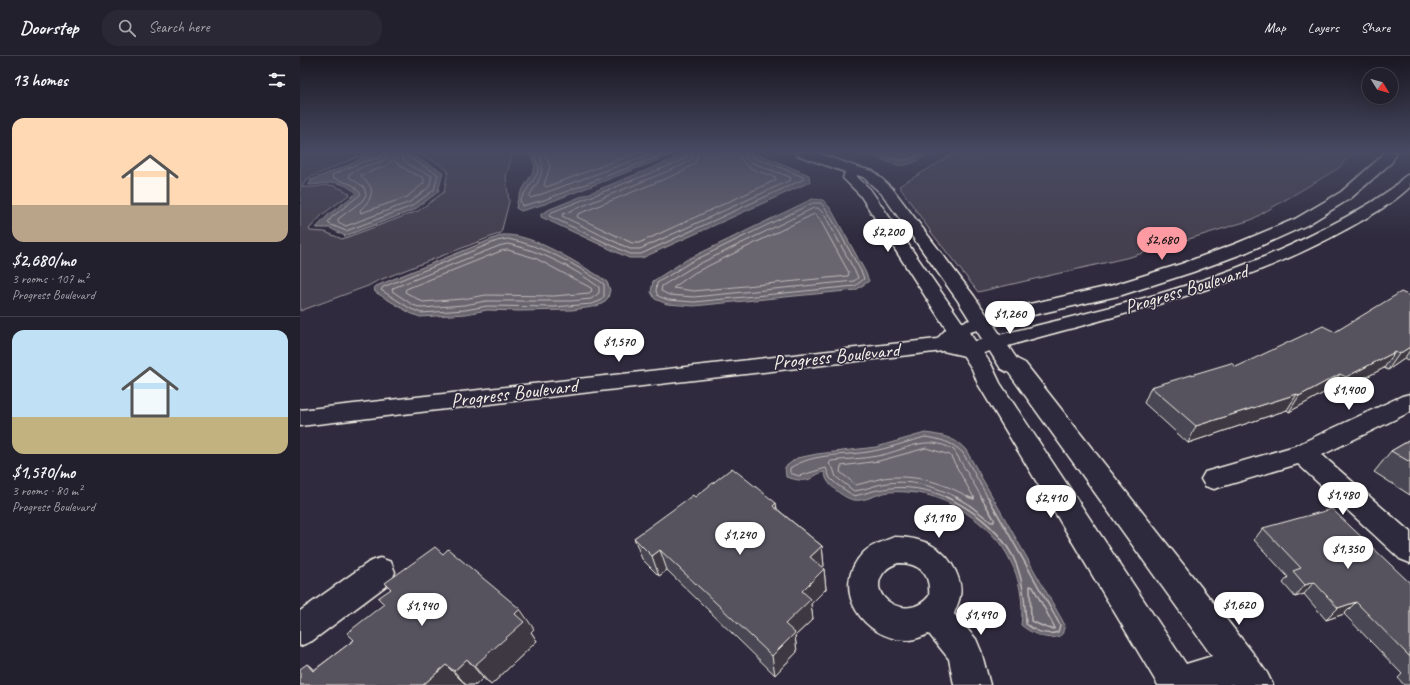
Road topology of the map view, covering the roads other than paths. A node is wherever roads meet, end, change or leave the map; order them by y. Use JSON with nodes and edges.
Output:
{"nodes":[{"id":1,"x":854,"y":181,"type":"edge"},
{"id":2,"x":877,"y":181,"type":"edge"},
{"id":3,"x":1362,"y":181,"type":"edge"},
{"id":4,"x":1406,"y":181,"type":"edge"},
{"id":5,"x":983,"y":322,"type":"junction"},
{"id":6,"x":956,"y":342,"type":"junction"},
{"id":7,"x":995,"y":342,"type":"junction"},
{"id":8,"x":1410,"y":402,"type":"edge"},
{"id":9,"x":300,"y":418,"type":"edge"},
{"id":10,"x":1303,"y":453,"type":"junction"},
{"id":11,"x":1214,"y":479,"type":"dead end"},
{"id":12,"x":1410,"y":550,"type":"edge"},
{"id":13,"x":380,"y":572,"type":"dead end"},
{"id":14,"x":934,"y":615,"type":"dead end"},
{"id":15,"x":300,"y":630,"type":"edge"},
{"id":16,"x":1247,"y":674,"type":"edge"},
{"id":17,"x":972,"y":685,"type":"edge"},
{"id":18,"x":1178,"y":685,"type":"edge"}],
"edges":[{"from":1,"to":6,"type":"main road"},
{"from":2,"to":5,"type":"main road"},
{"from":3,"to":5,"type":"main road","name":"Progress Boulevard"},
{"from":4,"to":7,"type":"main road","name":"Progress Boulevard"},
{"from":5,"to":6,"type":"main road","name":"Progress Boulevard"},
{"from":5,"to":7,"type":"main road"},
{"from":6,"to":7,"type":"main road","name":"Progress Boulevard"},
{"from":6,"to":9,"type":"main road","name":"Progress Boulevard"},
{"from":6,"to":18,"type":"main road"},
{"from":7,"to":16,"type":"main road"},
{"from":8,"to":10,"type":"main road"},
{"from":10,"to":11,"type":"main road"},
{"from":10,"to":12,"type":"main road"},
{"from":13,"to":15,"type":"main road"},
{"from":14,"to":17,"type":"main road"},
{"from":16,"to":18,"type":"main road"}]}
